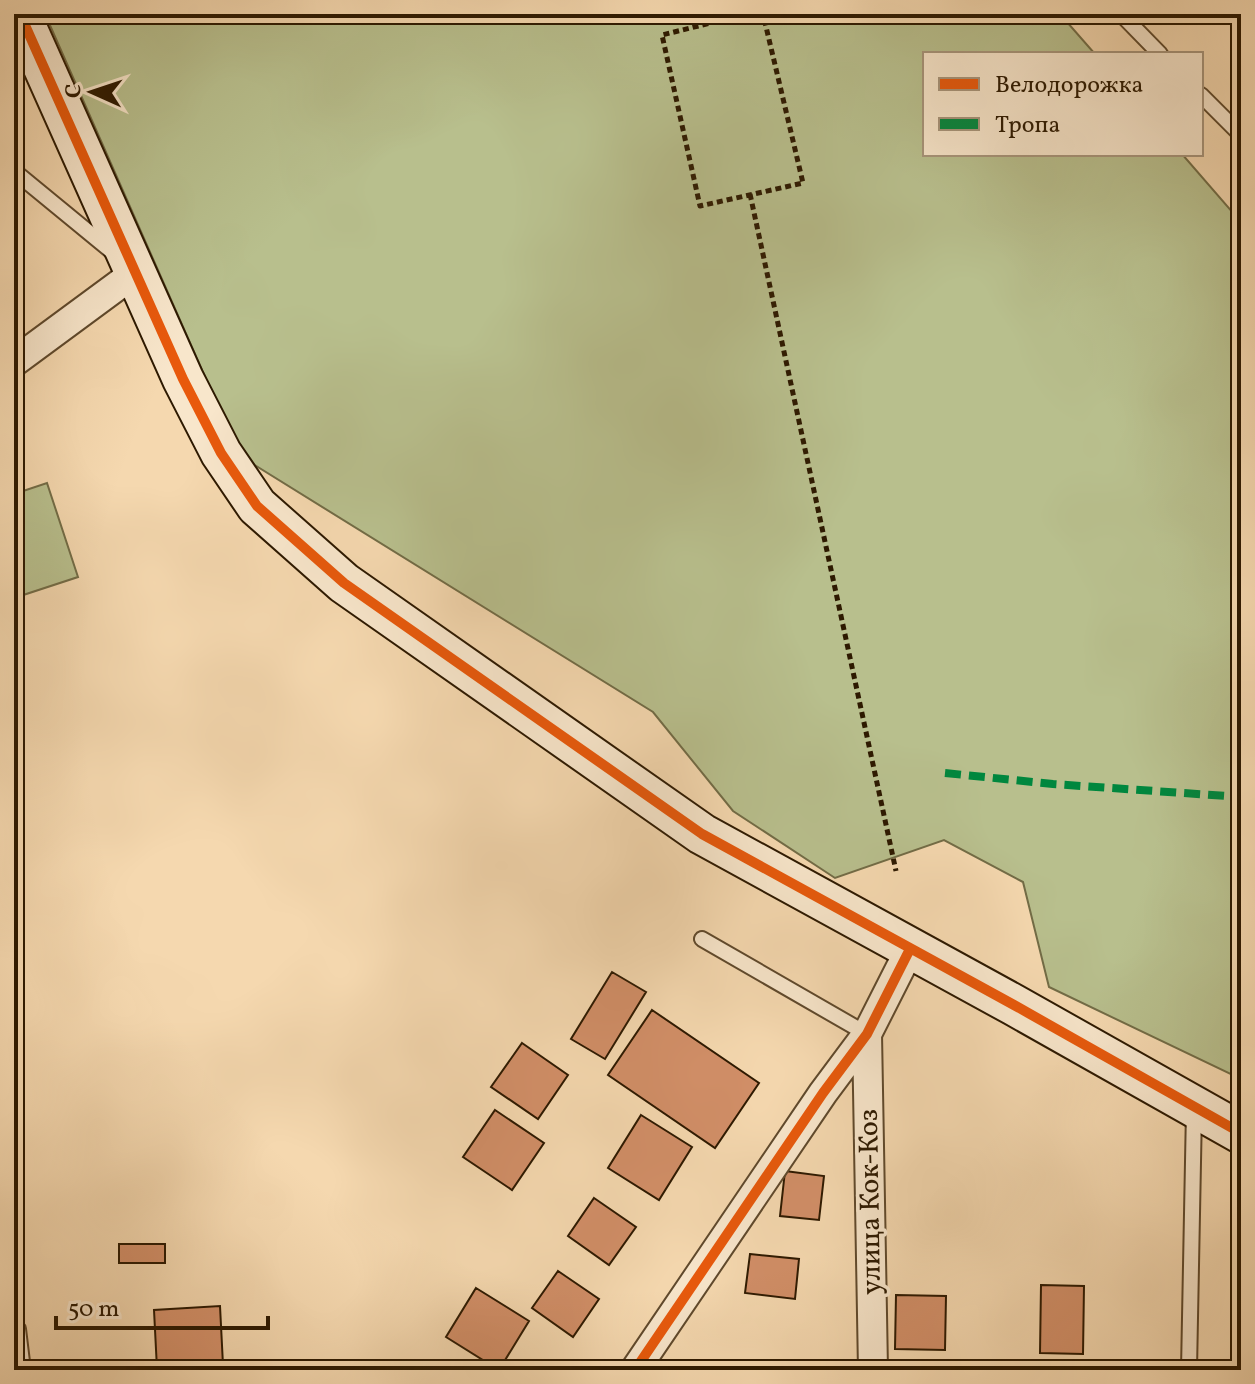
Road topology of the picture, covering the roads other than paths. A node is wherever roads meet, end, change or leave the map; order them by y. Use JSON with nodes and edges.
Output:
{"nodes":[{"id":1,"x":20,"y":14,"type":"edge"},
{"id":2,"x":1121,"y":14,"type":"edge"},
{"id":3,"x":1158,"y":52,"type":"edge"},
{"id":4,"x":1203,"y":97,"type":"edge"},
{"id":5,"x":1241,"y":135,"type":"edge"},
{"id":6,"x":14,"y":171,"type":"edge"},
{"id":7,"x":136,"y":272,"type":"junction"},
{"id":8,"x":14,"y":362,"type":"edge"},
{"id":9,"x":702,"y":939,"type":"dead end"},
{"id":10,"x":910,"y":949,"type":"junction"},
{"id":11,"x":867,"y":1034,"type":"junction"},
{"id":12,"x":1194,"y":1108,"type":"junction"},
{"id":13,"x":1241,"y":1133,"type":"edge"},
{"id":14,"x":14,"y":1329,"type":"edge"},
{"id":15,"x":23,"y":1370,"type":"edge"},
{"id":16,"x":635,"y":1370,"type":"edge"},
{"id":17,"x":873,"y":1370,"type":"edge"},
{"id":18,"x":1189,"y":1370,"type":"edge"}],
"edges":[{"from":1,"to":7,"type":"street"},
{"from":2,"to":3,"type":"lane"},
{"from":4,"to":5,"type":"lane"},
{"from":6,"to":7,"type":"lane"},
{"from":7,"to":8,"type":"street"},
{"from":7,"to":10,"type":"street"},
{"from":9,"to":11,"type":"lane"},
{"from":10,"to":11,"type":"street"},
{"from":10,"to":12,"type":"street"},
{"from":11,"to":16,"type":"street"},
{"from":11,"to":17,"type":"street","name":"улица Кок-Коз"},
{"from":12,"to":13,"type":"street"},
{"from":12,"to":18,"type":"lane"},
{"from":14,"to":15,"type":"lane"}]}
